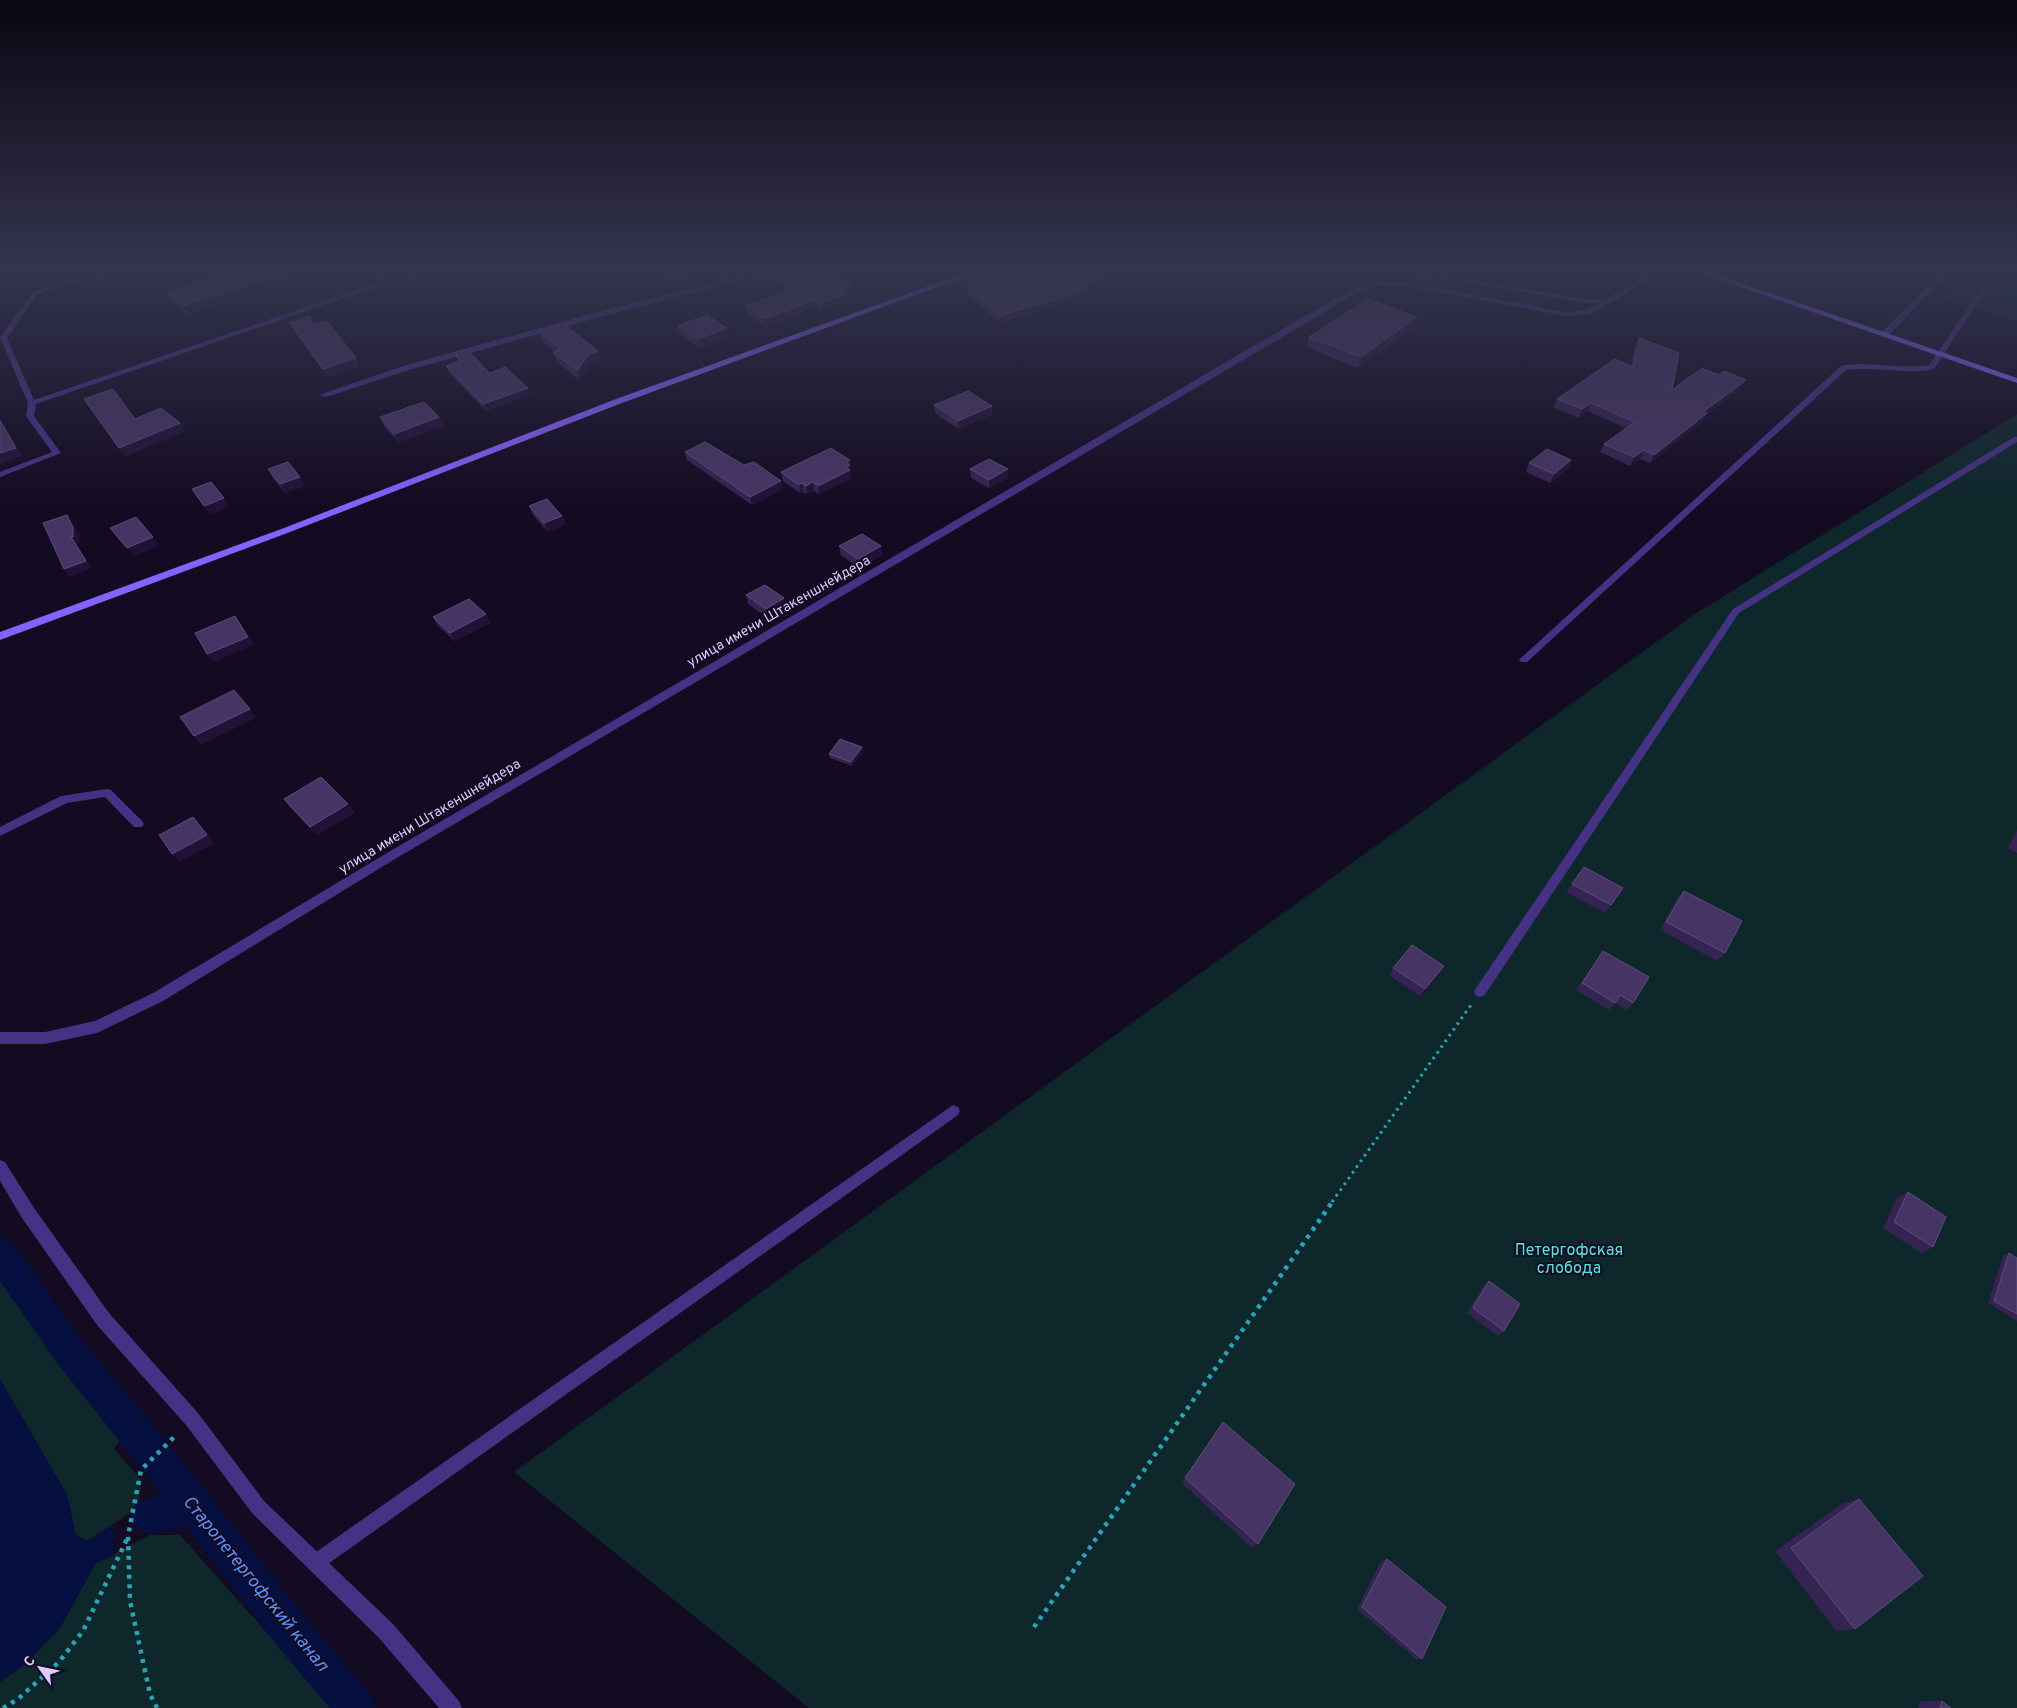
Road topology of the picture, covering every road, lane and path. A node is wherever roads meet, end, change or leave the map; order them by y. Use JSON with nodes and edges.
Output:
{"nodes":[{"id":1,"x":7,"y":348,"type":"edge"},
{"id":2,"x":194,"y":348,"type":"edge"},
{"id":3,"x":481,"y":348,"type":"edge"},
{"id":4,"x":767,"y":348,"type":"edge"},
{"id":5,"x":1257,"y":348,"type":"edge"},
{"id":6,"x":1921,"y":348,"type":"edge"},
{"id":7,"x":1944,"y":348,"type":"edge"},
{"id":8,"x":1940,"y":354,"type":"junction"},
{"id":9,"x":2017,"y":381,"type":"edge"},
{"id":10,"x":323,"y":395,"type":"dead end"},
{"id":11,"x":32,"y":403,"type":"junction"},
{"id":12,"x":2017,"y":439,"type":"edge"},
{"id":13,"x":0,"y":475,"type":"edge"},
{"id":14,"x":0,"y":636,"type":"edge"},
{"id":15,"x":1524,"y":660,"type":"dead end"},
{"id":16,"x":138,"y":824,"type":"dead end"},
{"id":17,"x":0,"y":832,"type":"edge"},
{"id":18,"x":1480,"y":992,"type":"joint"},
{"id":19,"x":0,"y":1038,"type":"edge"},
{"id":20,"x":953,"y":1111,"type":"dead end"},
{"id":21,"x":0,"y":1167,"type":"edge"},
{"id":22,"x":192,"y":1419,"type":"junction"},
{"id":23,"x":128,"y":1536,"type":"junction"},
{"id":24,"x":315,"y":1563,"type":"junction"},
{"id":25,"x":1034,"y":1627,"type":"dead end"},
{"id":26,"x":3,"y":1708,"type":"edge"},
{"id":27,"x":157,"y":1708,"type":"edge"},
{"id":28,"x":452,"y":1708,"type":"edge"}],
"edges":[{"from":1,"to":11,"type":"lane"},
{"from":2,"to":11,"type":"lane"},
{"from":3,"to":10,"type":"street"},
{"from":4,"to":14,"type":"street"},
{"from":5,"to":19,"type":"street","name":"улица имени Штакеншнейдера"},
{"from":6,"to":8,"type":"street"},
{"from":7,"to":8,"type":"lane"},
{"from":8,"to":9,"type":"street"},
{"from":8,"to":15,"type":"lane"},
{"from":11,"to":13,"type":"lane"},
{"from":12,"to":18,"type":"lane"},
{"from":16,"to":17,"type":"lane"},
{"from":18,"to":25,"type":"path"},
{"from":20,"to":24,"type":"lane"},
{"from":21,"to":22,"type":"street"},
{"from":22,"to":23,"type":"path"},
{"from":22,"to":24,"type":"street"},
{"from":23,"to":26,"type":"path"},
{"from":23,"to":27,"type":"path"},
{"from":24,"to":28,"type":"street"}]}
